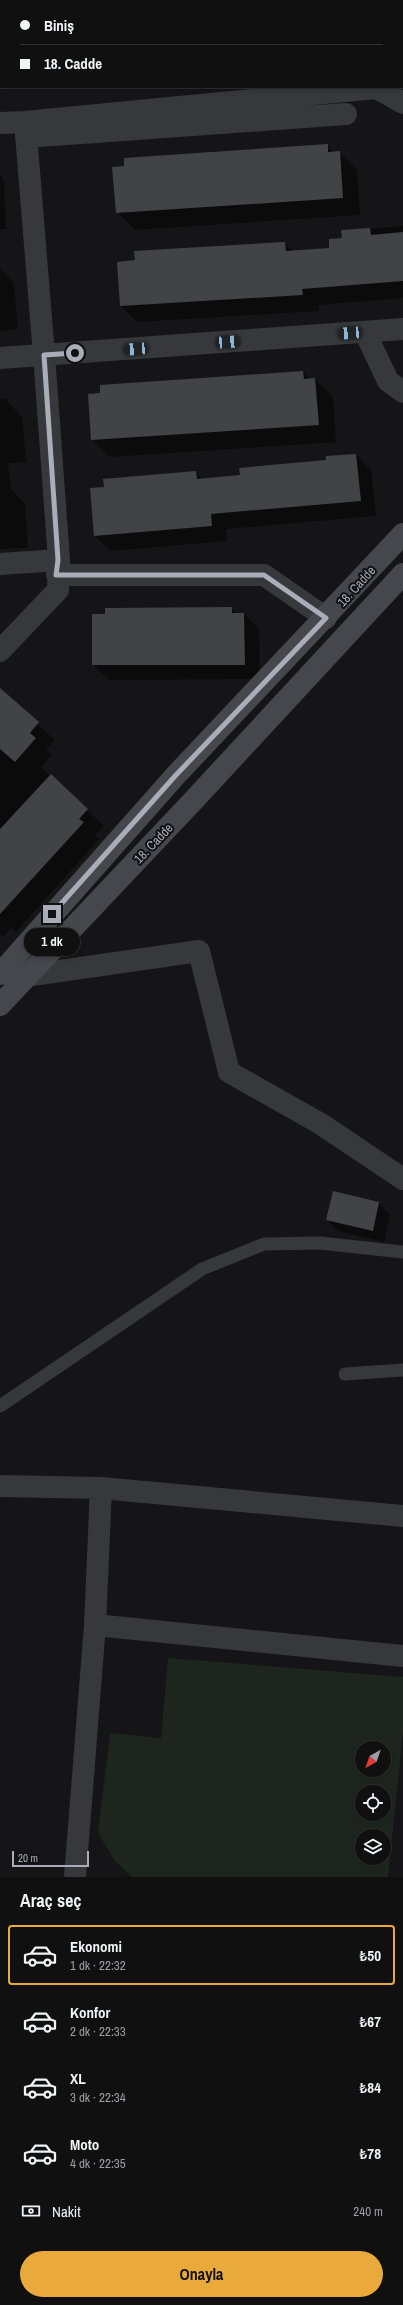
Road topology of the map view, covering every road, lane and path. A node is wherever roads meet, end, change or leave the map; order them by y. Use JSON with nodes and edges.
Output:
{"nodes":[{"id":1,"x":403,"y":103,"type":"edge"},
{"id":2,"x":346,"y":114,"type":"dead end"},
{"id":3,"x":0,"y":123,"type":"edge"},
{"id":4,"x":25,"y":129,"type":"junction"},
{"id":5,"x":403,"y":329,"type":"edge"},
{"id":6,"x":365,"y":332,"type":"junction"},
{"id":7,"x":44,"y":355,"type":"junction"},
{"id":8,"x":0,"y":358,"type":"edge"},
{"id":9,"x":403,"y":392,"type":"edge"},
{"id":10,"x":403,"y":534,"type":"edge"},
{"id":11,"x":0,"y":564,"type":"edge"},
{"id":12,"x":58,"y":567,"type":"junction"},
{"id":13,"x":403,"y":574,"type":"edge"},
{"id":14,"x":326,"y":618,"type":"junction"},
{"id":15,"x":0,"y":652,"type":"edge"},
{"id":16,"x":0,"y":973,"type":"edge"},
{"id":17,"x":26,"y":976,"type":"junction"},
{"id":18,"x":0,"y":1005,"type":"edge"},
{"id":19,"x":403,"y":1179,"type":"edge"},
{"id":20,"x":403,"y":1252,"type":"edge"},
{"id":21,"x":403,"y":1370,"type":"edge"},
{"id":22,"x":345,"y":1374,"type":"dead end"},
{"id":23,"x":0,"y":1406,"type":"edge"},
{"id":24,"x":0,"y":1486,"type":"edge"},
{"id":25,"x":101,"y":1488,"type":"junction"},
{"id":26,"x":403,"y":1516,"type":"edge"},
{"id":27,"x":95,"y":1625,"type":"junction"},
{"id":28,"x":403,"y":1656,"type":"edge"},
{"id":29,"x":75,"y":1877,"type":"edge"}],
"edges":[{"from":1,"to":4,"type":"street"},
{"from":2,"to":4,"type":"street"},
{"from":3,"to":4,"type":"street"},
{"from":4,"to":7,"type":"street"},
{"from":5,"to":6,"type":"street"},
{"from":6,"to":7,"type":"street"},
{"from":6,"to":9,"type":"street"},
{"from":7,"to":8,"type":"street"},
{"from":7,"to":12,"type":"street"},
{"from":10,"to":14,"type":"street","name":"18. Cadde"},
{"from":11,"to":12,"type":"street"},
{"from":12,"to":14,"type":"street"},
{"from":12,"to":15,"type":"street"},
{"from":13,"to":17,"type":"street","name":"18. Cadde"},
{"from":14,"to":16,"type":"street","name":"18. Cadde"},
{"from":17,"to":18,"type":"street","name":"18. Cadde"},
{"from":17,"to":19,"type":"street"},
{"from":20,"to":23,"type":"lane"},
{"from":21,"to":22,"type":"lane"},
{"from":24,"to":25,"type":"street"},
{"from":25,"to":26,"type":"street"},
{"from":25,"to":27,"type":"street"},
{"from":27,"to":28,"type":"street"},
{"from":27,"to":29,"type":"street"}]}
